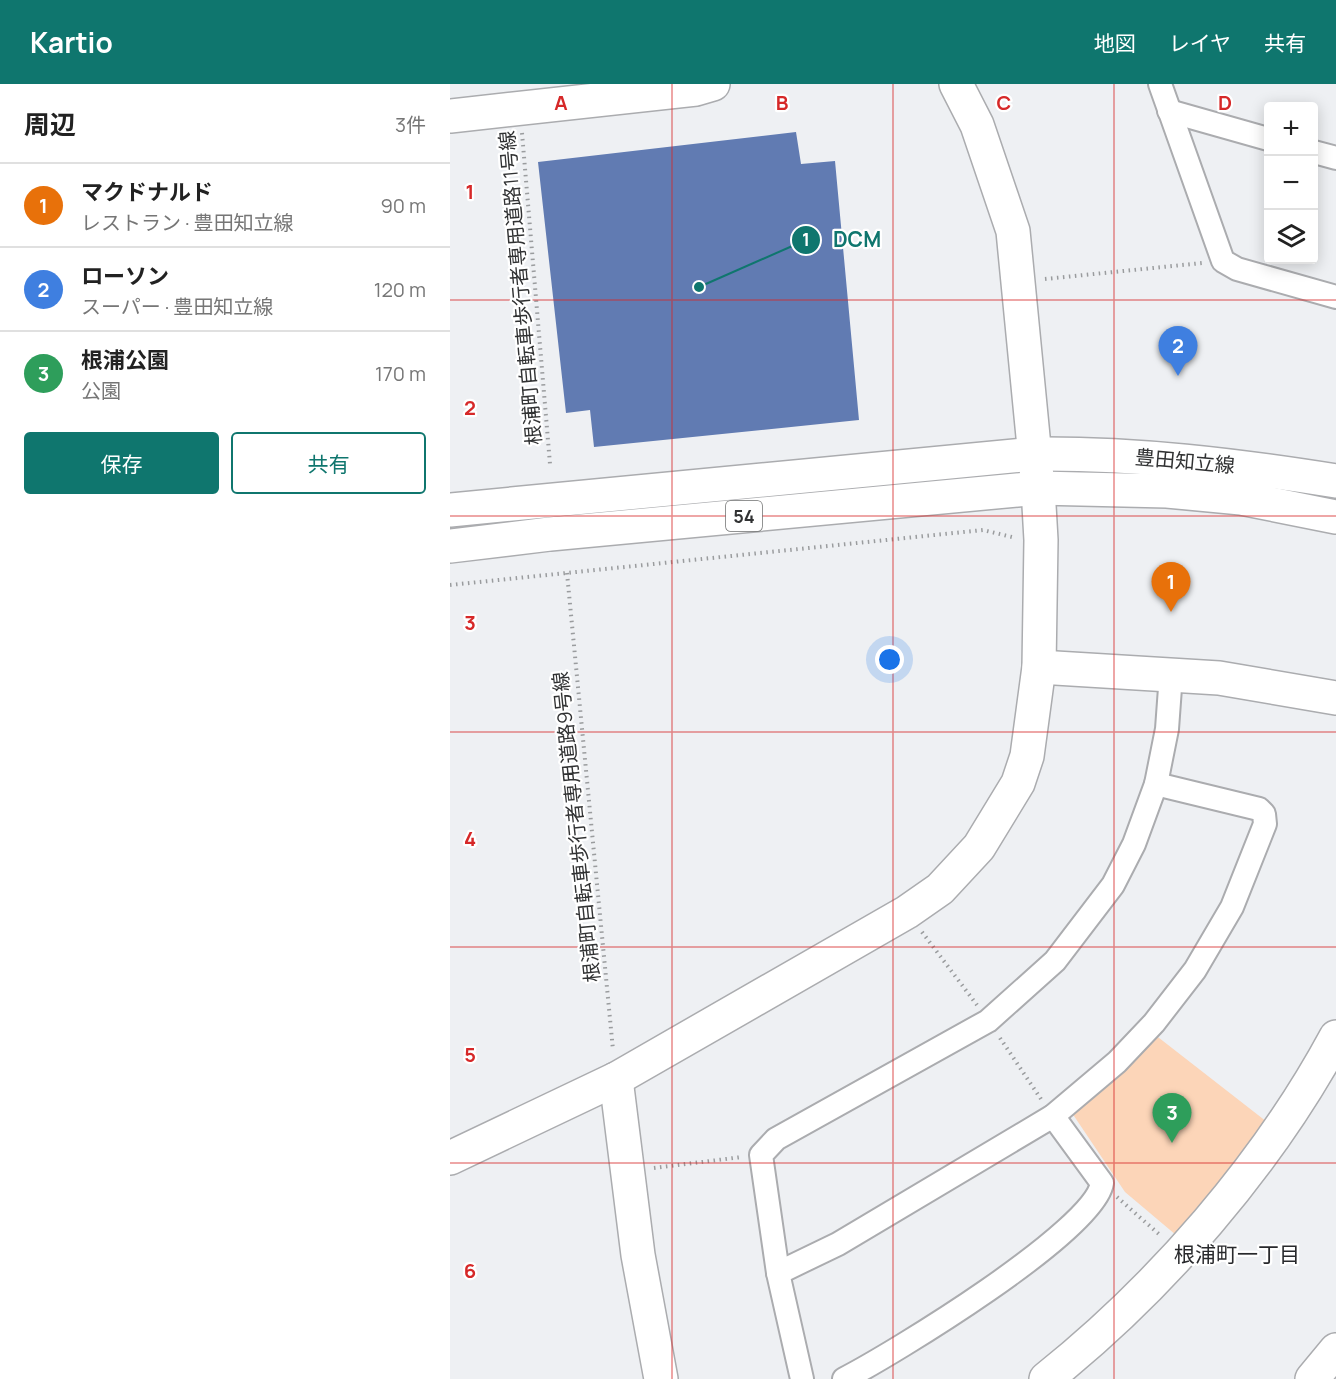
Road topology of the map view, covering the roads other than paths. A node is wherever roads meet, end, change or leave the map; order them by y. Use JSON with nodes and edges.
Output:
{"nodes":[{"id":1,"x":713,"y":84,"type":"edge"},
{"id":2,"x":956,"y":84,"type":"edge"},
{"id":3,"x":1160,"y":84,"type":"edge"},
{"id":4,"x":1169,"y":111,"type":"junction"},
{"id":5,"x":450,"y":116,"type":"edge"},
{"id":6,"x":1264,"y":138,"type":"edge"},
{"id":7,"x":1318,"y":153,"type":"edge"},
{"id":8,"x":1336,"y":158,"type":"edge"},
{"id":9,"x":1336,"y":297,"type":"edge"},
{"id":10,"x":1034,"y":454,"type":"junction"},
{"id":11,"x":1336,"y":481,"type":"edge"},
{"id":12,"x":1038,"y":489,"type":"junction"},
{"id":13,"x":450,"y":510,"type":"edge"},
{"id":14,"x":1336,"y":517,"type":"edge"},
{"id":15,"x":450,"y":546,"type":"edge"},
{"id":16,"x":1039,"y":667,"type":"junction"},
{"id":17,"x":1171,"y":674,"type":"junction"},
{"id":18,"x":1336,"y":698,"type":"edge"},
{"id":19,"x":1156,"y":784,"type":"junction"},
{"id":20,"x":1336,"y":1037,"type":"edge"},
{"id":21,"x":616,"y":1078,"type":"junction"},
{"id":22,"x":1053,"y":1116,"type":"junction"},
{"id":23,"x":450,"y":1158,"type":"edge"},
{"id":24,"x":778,"y":1273,"type":"junction"},
{"id":25,"x":1336,"y":1350,"type":"edge"},
{"id":26,"x":661,"y":1379,"type":"edge"},
{"id":27,"x":802,"y":1379,"type":"edge"},
{"id":28,"x":844,"y":1379,"type":"edge"},
{"id":29,"x":1046,"y":1379,"type":"edge"},
{"id":30,"x":1312,"y":1379,"type":"edge"}],
"edges":[{"from":1,"to":5,"type":"main road"},
{"from":2,"to":10,"type":"main road"},
{"from":3,"to":4,"type":"street"},
{"from":4,"to":6,"type":"street"},
{"from":4,"to":9,"type":"street"},
{"from":7,"to":8,"type":"street"},
{"from":10,"to":11,"type":"main road","name":"豊田知立線","number":"54"},
{"from":10,"to":12,"type":"main road"},
{"from":10,"to":13,"type":"main road","number":"54"},
{"from":12,"to":14,"type":"main road","name":"豊田知立線","number":"54"},
{"from":12,"to":15,"type":"main road","number":"54"},
{"from":12,"to":16,"type":"main road"},
{"from":16,"to":17,"type":"main road"},
{"from":16,"to":21,"type":"main road"},
{"from":17,"to":18,"type":"main road"},
{"from":17,"to":19,"type":"street"},
{"from":19,"to":22,"type":"street"},
{"from":19,"to":24,"type":"street"},
{"from":20,"to":29,"type":"main road"},
{"from":21,"to":23,"type":"main road"},
{"from":21,"to":26,"type":"main road"},
{"from":22,"to":24,"type":"street"},
{"from":22,"to":28,"type":"street"},
{"from":24,"to":27,"type":"street"},
{"from":25,"to":30,"type":"main road"}]}
